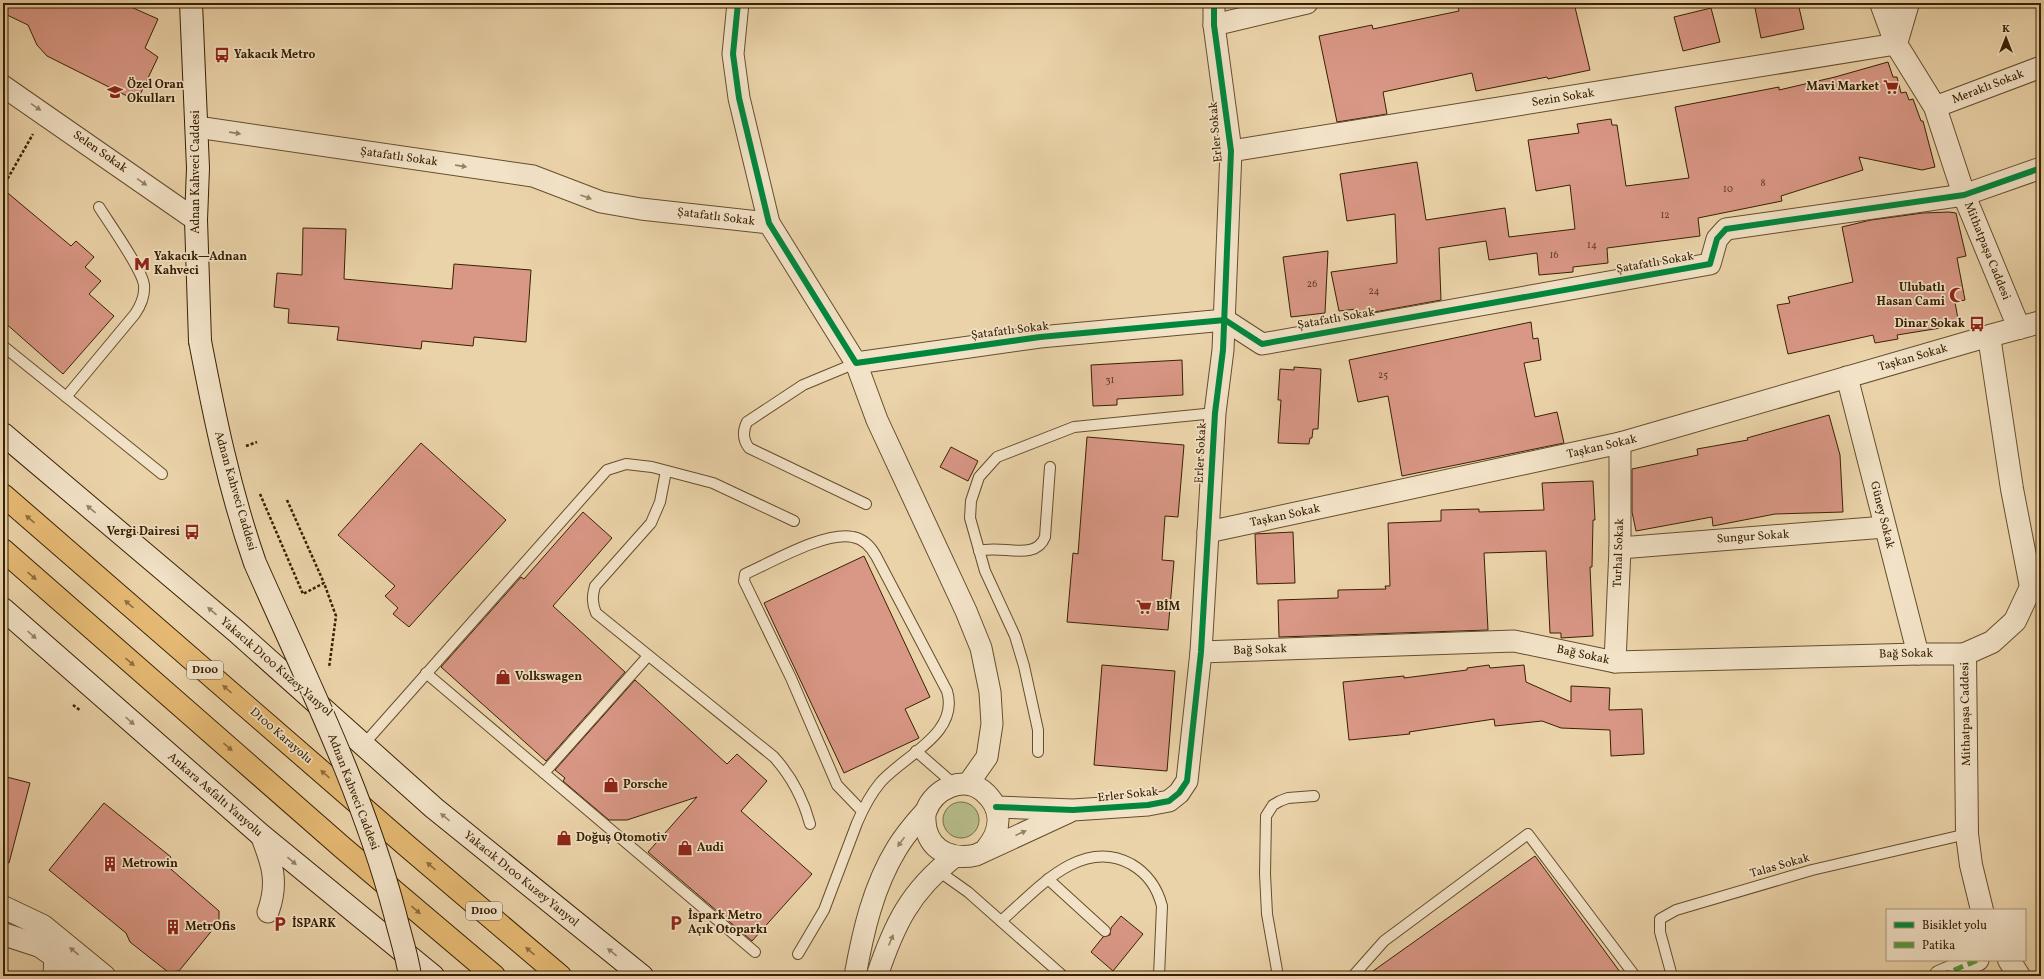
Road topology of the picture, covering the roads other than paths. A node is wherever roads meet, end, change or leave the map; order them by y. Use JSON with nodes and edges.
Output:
{"nodes":[{"id":1,"x":191,"y":3,"type":"edge"},
{"id":2,"x":738,"y":3,"type":"edge"},
{"id":3,"x":1214,"y":3,"type":"edge"},
{"id":4,"x":1307,"y":3,"type":"edge"},
{"id":5,"x":1881,"y":3,"type":"edge"},
{"id":6,"x":1908,"y":3,"type":"edge"},
{"id":7,"x":1214,"y":25,"type":"junction"},
{"id":8,"x":1896,"y":44,"type":"junction"},
{"id":9,"x":2041,"y":67,"type":"edge"},
{"id":10,"x":3,"y":86,"type":"edge"},
{"id":11,"x":1935,"y":107,"type":"junction"},
{"id":12,"x":196,"y":127,"type":"junction"},
{"id":13,"x":1231,"y":151,"type":"junction"},
{"id":14,"x":2041,"y":168,"type":"edge"},
{"id":15,"x":1964,"y":195,"type":"junction"},
{"id":16,"x":99,"y":207,"type":"dead end"},
{"id":17,"x":196,"y":220,"type":"junction"},
{"id":18,"x":769,"y":223,"type":"junction"},
{"id":19,"x":1225,"y":320,"type":"junction"},
{"id":20,"x":2041,"y":322,"type":"edge"},
{"id":21,"x":2019,"y":328,"type":"junction"},
{"id":22,"x":1989,"y":336,"type":"junction"},
{"id":23,"x":3,"y":346,"type":"edge"},
{"id":24,"x":856,"y":362,"type":"junction"},
{"id":25,"x":1847,"y":377,"type":"junction"},
{"id":26,"x":66,"y":397,"type":"junction"},
{"id":27,"x":1215,"y":413,"type":"junction"},
{"id":28,"x":3,"y":434,"type":"edge"},
{"id":29,"x":1620,"y":443,"type":"junction"},
{"id":30,"x":1050,"y":467,"type":"dead end"},
{"id":31,"x":666,"y":471,"type":"junction"},
{"id":32,"x":162,"y":474,"type":"dead end"},
{"id":33,"x":3,"y":495,"type":"edge"},
{"id":34,"x":866,"y":504,"type":"dead end"},
{"id":35,"x":794,"y":521,"type":"dead end"},
{"id":36,"x":1885,"y":527,"type":"junction"},
{"id":37,"x":1208,"y":532,"type":"junction"},
{"id":38,"x":1620,"y":548,"type":"junction"},
{"id":39,"x":3,"y":550,"type":"edge"},
{"id":40,"x":979,"y":551,"type":"junction"},
{"id":41,"x":3,"y":609,"type":"edge"},
{"id":42,"x":1201,"y":652,"type":"junction"},
{"id":43,"x":1918,"y":654,"type":"junction"},
{"id":44,"x":1965,"y":654,"type":"junction"},
{"id":45,"x":648,"y":656,"type":"junction"},
{"id":46,"x":1615,"y":662,"type":"junction"},
{"id":47,"x":426,"y":673,"type":"junction"},
{"id":48,"x":364,"y":744,"type":"junction"},
{"id":49,"x":916,"y":751,"type":"junction"},
{"id":50,"x":1038,"y":752,"type":"dead end"},
{"id":51,"x":544,"y":773,"type":"junction"},
{"id":52,"x":961,"y":784,"type":"junction"},
{"id":53,"x":1314,"y":796,"type":"dead end"},
{"id":54,"x":996,"y":808,"type":"junction"},
{"id":55,"x":1073,"y":810,"type":"junction"},
{"id":56,"x":862,"y":811,"type":"junction"},
{"id":57,"x":925,"y":812,"type":"junction"},
{"id":58,"x":810,"y":824,"type":"dead end"},
{"id":59,"x":1967,"y":834,"type":"junction"},
{"id":60,"x":261,"y":835,"type":"junction"},
{"id":61,"x":986,"y":849,"type":"junction"},
{"id":62,"x":954,"y":857,"type":"junction"},
{"id":63,"x":937,"y":870,"type":"junction"},
{"id":64,"x":1048,"y":879,"type":"junction"},
{"id":65,"x":3,"y":907,"type":"edge"},
{"id":66,"x":1982,"y":909,"type":"edge"},
{"id":67,"x":268,"y":912,"type":"dead end"},
{"id":68,"x":1001,"y":921,"type":"junction"},
{"id":69,"x":1105,"y":931,"type":"dead end"},
{"id":70,"x":3,"y":934,"type":"edge"},
{"id":71,"x":755,"y":952,"type":"dead end"},
{"id":72,"x":798,"y":954,"type":"dead end"},
{"id":73,"x":1976,"y":961,"type":"edge"},
{"id":74,"x":2009,"y":961,"type":"edge"},
{"id":75,"x":54,"y":966,"type":"edge"},
{"id":76,"x":82,"y":976,"type":"edge"},
{"id":77,"x":104,"y":976,"type":"edge"},
{"id":78,"x":410,"y":976,"type":"edge"},
{"id":79,"x":433,"y":976,"type":"edge"},
{"id":80,"x":494,"y":976,"type":"edge"},
{"id":81,"x":560,"y":976,"type":"edge"},
{"id":82,"x":642,"y":976,"type":"edge"},
{"id":83,"x":854,"y":976,"type":"edge"},
{"id":84,"x":877,"y":976,"type":"edge"},
{"id":85,"x":1063,"y":976,"type":"edge"},
{"id":86,"x":1159,"y":976,"type":"edge"},
{"id":87,"x":1278,"y":976,"type":"edge"},
{"id":88,"x":1353,"y":976,"type":"edge"},
{"id":89,"x":1636,"y":976,"type":"edge"},
{"id":90,"x":1672,"y":976,"type":"edge"},
{"id":91,"x":1940,"y":976,"type":"edge"},
{"id":92,"x":2019,"y":976,"type":"edge"}],
"edges":[{"from":1,"to":12,"type":"main road","name":"Adnan Kahveci Caddesi"},
{"from":2,"to":18,"type":"street"},
{"from":3,"to":7,"type":"street","name":"Erler Sokak"},
{"from":4,"to":7,"type":"street"},
{"from":5,"to":8,"type":"main road","name":"Mithatpaşa Caddesi"},
{"from":6,"to":8,"type":"main road"},
{"from":7,"to":13,"type":"street","name":"Erler Sokak"},
{"from":8,"to":11,"type":"main road","name":"Mithatpaşa Caddesi"},
{"from":8,"to":13,"type":"street","name":"Sezin Sokak"},
{"from":9,"to":11,"type":"street","name":"Meraklı Sokak"},
{"from":10,"to":17,"type":"street","name":"Selen Sokak","one_way":true},
{"from":11,"to":15,"type":"main road","name":"Mithatpaşa Caddesi"},
{"from":12,"to":17,"type":"main road","name":"Adnan Kahveci Caddesi"},
{"from":12,"to":18,"type":"street","name":"Şatafatlı Sokak","one_way":true},
{"from":13,"to":19,"type":"street","name":"Erler Sokak"},
{"from":14,"to":15,"type":"street"},
{"from":15,"to":19,"type":"street","name":"Şatafatlı Sokak"},
{"from":15,"to":21,"type":"main road","name":"Mithatpaşa Caddesi"},
{"from":16,"to":26,"type":"lane"},
{"from":17,"to":78,"type":"main road","name":"Adnan Kahveci Caddesi","bridge":true},
{"from":18,"to":24,"type":"street","name":"Şatafatlı Sokak"},
{"from":19,"to":24,"type":"street","name":"Şatafatlı Sokak"},
{"from":19,"to":27,"type":"street","name":"Erler Sokak"},
{"from":20,"to":21,"type":"main road"},
{"from":21,"to":22,"type":"main road"},
{"from":22,"to":25,"type":"street","name":"Taşkan Sokak"},
{"from":22,"to":44,"type":"main road","name":"Mithatpaşa Caddesi"},
{"from":23,"to":26,"type":"lane"},
{"from":24,"to":34,"type":"lane"},
{"from":24,"to":52,"type":"street"},
{"from":25,"to":29,"type":"street","name":"Taşkan Sokak"},
{"from":25,"to":36,"type":"street","name":"Güney Sokak"},
{"from":26,"to":32,"type":"lane"},
{"from":27,"to":37,"type":"street","name":"Erler Sokak"},
{"from":27,"to":40,"type":"lane"},
{"from":48,"to":28,"type":"main road","name":"Yakacık D100 Kuzey Yanyol","one_way":true},
{"from":29,"to":37,"type":"street","name":"Taşkan Sokak"},
{"from":29,"to":38,"type":"street","name":"Turhal Sokak"},
{"from":30,"to":40,"type":"lane"},
{"from":31,"to":35,"type":"lane"},
{"from":31,"to":45,"type":"lane"},
{"from":31,"to":47,"type":"lane"},
{"from":81,"to":33,"type":"highway","name":"D100 Karayolu","number":"D100","one_way":true},
{"from":36,"to":38,"type":"street","name":"Sungur Sokak"},
{"from":36,"to":43,"type":"street","name":"Güney Sokak"},
{"from":37,"to":42,"type":"street","name":"Erler Sokak"},
{"from":38,"to":46,"type":"street","name":"Turhal Sokak"},
{"from":39,"to":80,"type":"highway","one_way":true},
{"from":40,"to":50,"type":"lane"},
{"from":41,"to":60,"type":"main road","name":"Ankara Asfaltı Yanyolu","one_way":true},
{"from":42,"to":46,"type":"street","name":"Bağ Sokak"},
{"from":42,"to":55,"type":"street","name":"Erler Sokak"},
{"from":43,"to":44,"type":"street","name":"Bağ Sokak"},
{"from":43,"to":46,"type":"street","name":"Bağ Sokak"},
{"from":44,"to":59,"type":"main road","name":"Mithatpaşa Caddesi"},
{"from":45,"to":51,"type":"lane"},
{"from":45,"to":58,"type":"lane"},
{"from":47,"to":48,"type":"lane"},
{"from":47,"to":51,"type":"lane"},
{"from":82,"to":48,"type":"main road","name":"Yakacık D100 Kuzey Yanyol","one_way":true},
{"from":49,"to":52,"type":"lane"},
{"from":49,"to":56,"type":"lane"},
{"from":49,"to":56,"type":"lane"},
{"from":51,"to":71,"type":"lane"},
{"from":52,"to":54,"type":"street"},
{"from":52,"to":57,"type":"street"},
{"from":53,"to":87,"type":"lane"},
{"from":54,"to":55,"type":"street","name":"Erler Sokak"},
{"from":54,"to":61,"type":"street"},
{"from":61,"to":55,"type":"street","one_way":true},
{"from":56,"to":72,"type":"lane"},
{"from":57,"to":62,"type":"street"},
{"from":57,"to":83,"type":"street","one_way":true},
{"from":59,"to":66,"type":"main road","name":"Mithatpaşa Caddesi"},
{"from":59,"to":90,"type":"lane","name":"Talas Sokak"},
{"from":60,"to":67,"type":"street"},
{"from":60,"to":79,"type":"main road","name":"Ankara Asfaltı Yanyolu","one_way":true},
{"from":61,"to":62,"type":"street"},
{"from":62,"to":63,"type":"street"},
{"from":63,"to":68,"type":"lane"},
{"from":84,"to":63,"type":"street","one_way":true},
{"from":64,"to":68,"type":"lane"},
{"from":64,"to":69,"type":"lane"},
{"from":64,"to":86,"type":"lane"},
{"from":77,"to":65,"type":"main road","one_way":true},
{"from":68,"to":85,"type":"lane"},
{"from":70,"to":75,"type":"main road"},
{"from":73,"to":91,"type":"street"},
{"from":74,"to":92,"type":"main road"},
{"from":75,"to":76,"type":"main road"},
{"from":88,"to":89,"type":"lane"}]}
